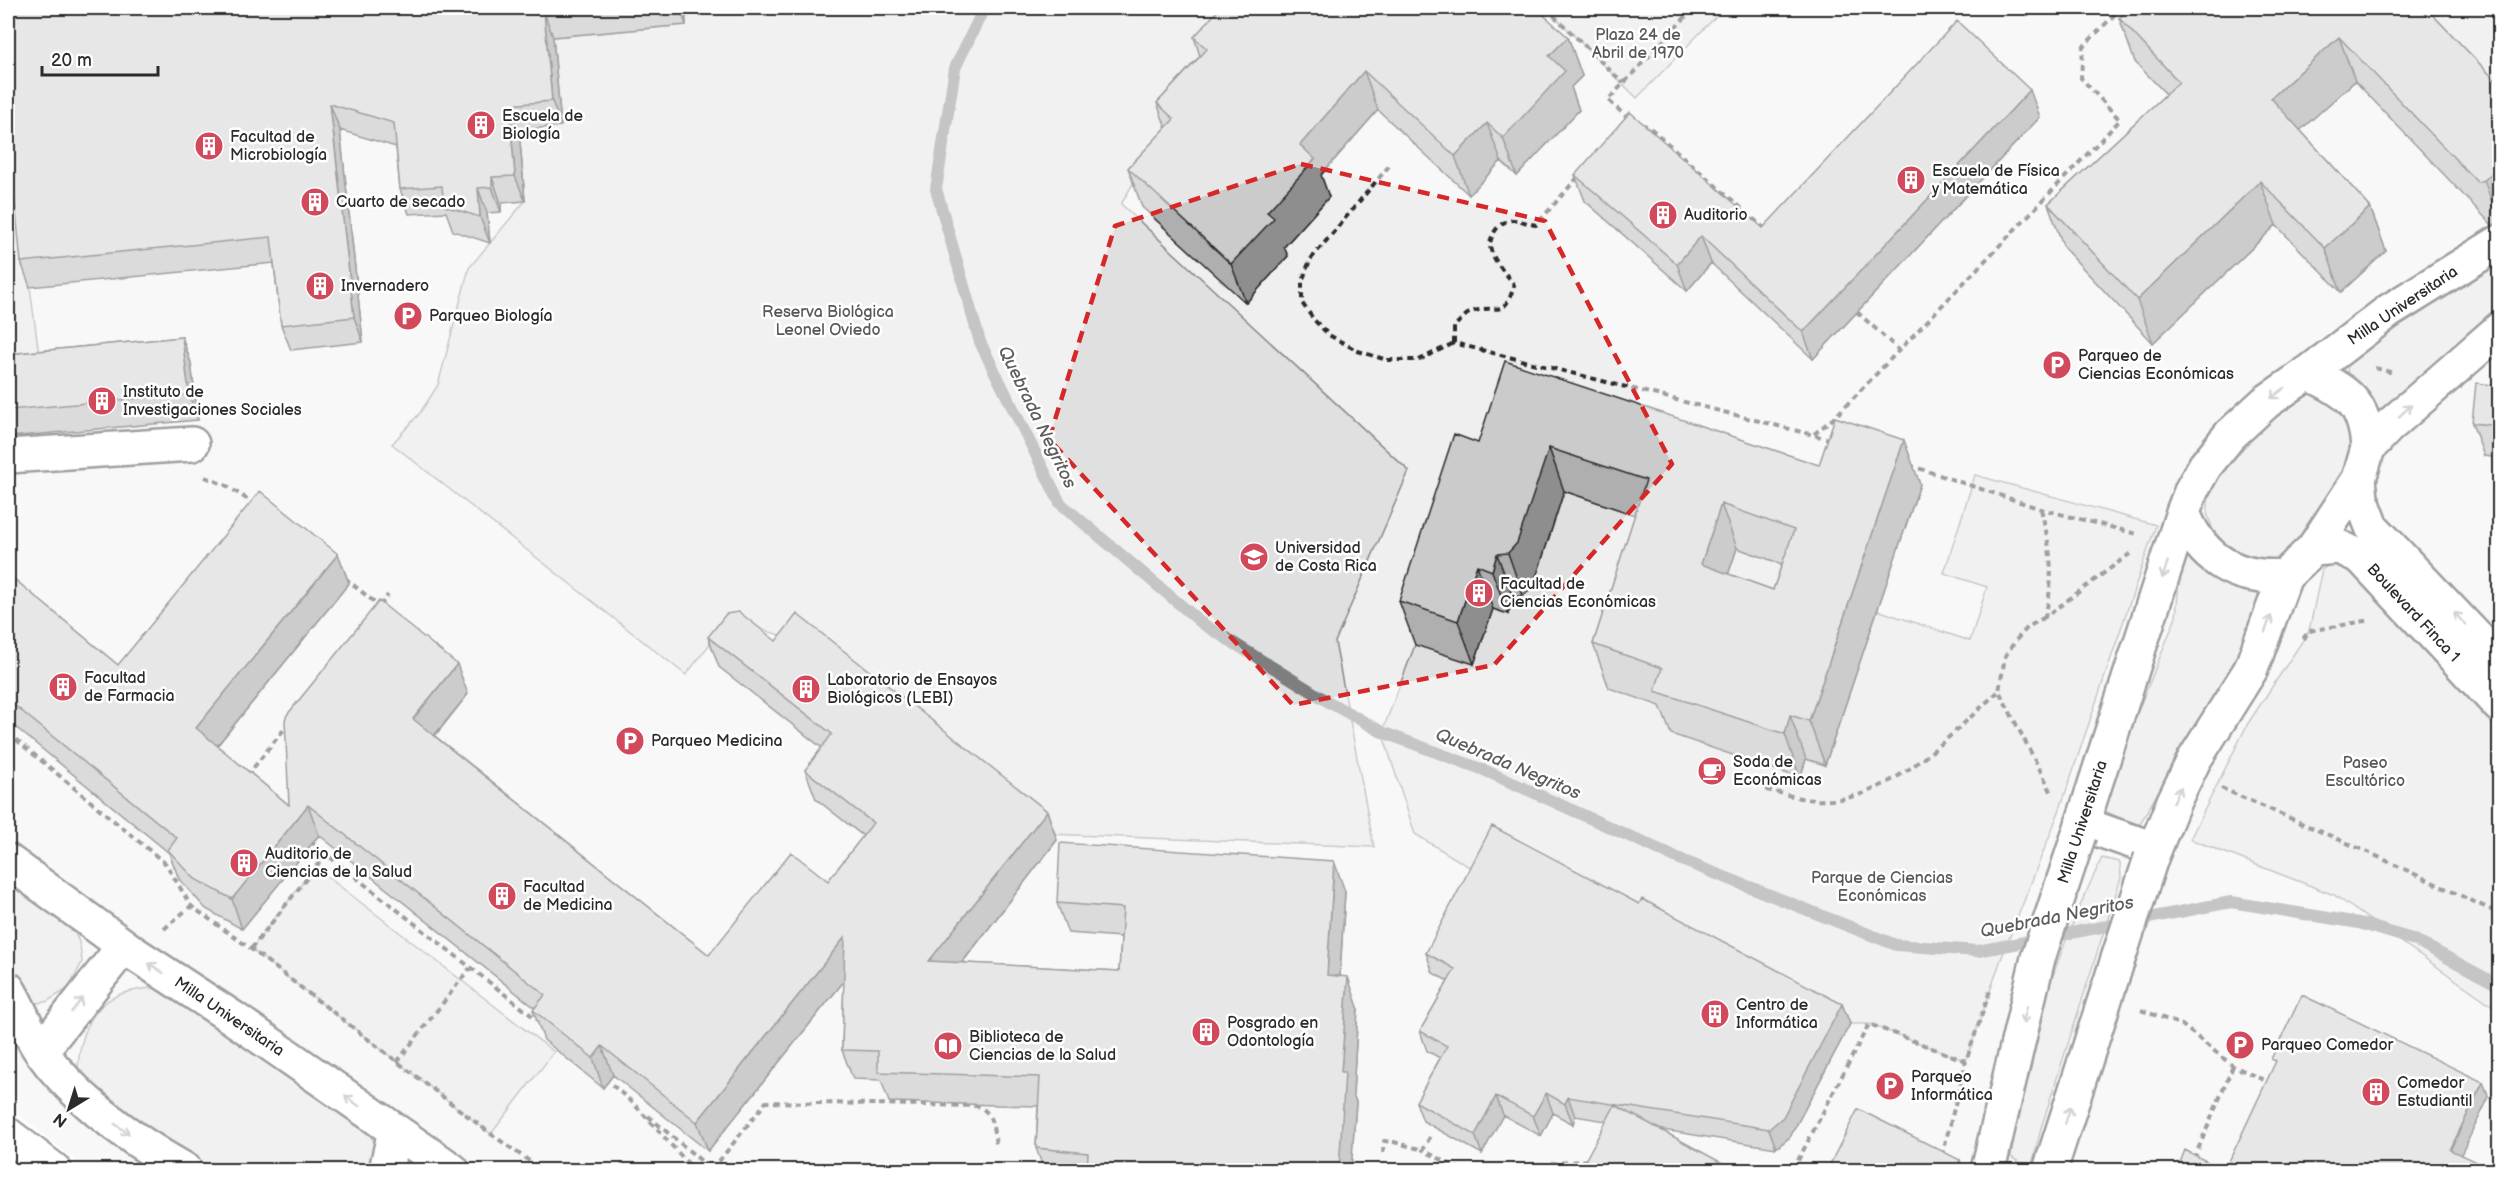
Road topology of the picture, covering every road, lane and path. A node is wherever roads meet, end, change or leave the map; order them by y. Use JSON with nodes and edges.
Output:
{"nodes":[{"id":1,"x":1546,"y":8,"type":"edge"},
{"id":2,"x":1694,"y":8,"type":"edge"},
{"id":3,"x":2117,"y":8,"type":"edge"},
{"id":4,"x":1623,"y":83,"type":"junction"},
{"id":5,"x":1629,"y":119,"type":"junction"},
{"id":6,"x":1621,"y":128,"type":"edge"},
{"id":7,"x":1389,"y":165,"type":"dead end"},
{"id":8,"x":1582,"y":172,"type":"edge"},
{"id":9,"x":1774,"y":236,"type":"edge"},
{"id":10,"x":2499,"y":242,"type":"edge"},
{"id":11,"x":1857,"y":312,"type":"dead end"},
{"id":12,"x":2499,"y":329,"type":"edge"},
{"id":13,"x":1454,"y":343,"type":"junction"},
{"id":14,"x":1899,"y":350,"type":"junction"},
{"id":15,"x":2338,"y":350,"type":"junction"},
{"id":16,"x":2308,"y":374,"type":"junction"},
{"id":17,"x":2433,"y":387,"type":"junction"},
{"id":18,"x":1814,"y":434,"type":"junction"},
{"id":19,"x":192,"y":444,"type":"dead end"},
{"id":20,"x":1843,"y":444,"type":"edge"},
{"id":21,"x":2368,"y":447,"type":"junction"},
{"id":22,"x":8,"y":456,"type":"edge"},
{"id":23,"x":1904,"y":463,"type":"edge"},
{"id":24,"x":201,"y":476,"type":"dead end"},
{"id":25,"x":2360,"y":479,"type":"junction"},
{"id":26,"x":254,"y":504,"type":"edge"},
{"id":27,"x":2183,"y":512,"type":"junction"},
{"id":28,"x":2140,"y":535,"type":"dead end"},
{"id":29,"x":2313,"y":549,"type":"junction"},
{"id":30,"x":2285,"y":576,"type":"junction"},
{"id":31,"x":344,"y":577,"type":"dead end"},
{"id":32,"x":388,"y":595,"type":"dead end"},
{"id":33,"x":379,"y":606,"type":"junction"},
{"id":34,"x":372,"y":616,"type":"edge"},
{"id":35,"x":2045,"y":617,"type":"dead end"},
{"id":36,"x":2497,"y":654,"type":"edge"},
{"id":37,"x":1999,"y":691,"type":"junction"},
{"id":38,"x":2499,"y":706,"type":"edge"},
{"id":39,"x":292,"y":718,"type":"edge"},
{"id":40,"x":8,"y":733,"type":"edge"},
{"id":41,"x":241,"y":784,"type":"edge"},
{"id":42,"x":2215,"y":785,"type":"dead end"},
{"id":43,"x":1766,"y":790,"type":"dead end"},
{"id":44,"x":2055,"y":798,"type":"dead end"},
{"id":45,"x":2080,"y":829,"type":"junction"},
{"id":46,"x":309,"y":840,"type":"dead end"},
{"id":47,"x":326,"y":854,"type":"junction"},
{"id":48,"x":2152,"y":854,"type":"junction"},
{"id":49,"x":8,"y":861,"type":"edge"},
{"id":50,"x":2499,"y":914,"type":"edge"},
{"id":51,"x":124,"y":946,"type":"junction"},
{"id":52,"x":251,"y":949,"type":"junction"},
{"id":53,"x":470,"y":968,"type":"junction"},
{"id":54,"x":1992,"y":984,"type":"dead end"},
{"id":55,"x":8,"y":989,"type":"edge"},
{"id":56,"x":2137,"y":1008,"type":"dead end"},
{"id":57,"x":544,"y":1026,"type":"edge"},
{"id":58,"x":41,"y":1051,"type":"junction"},
{"id":59,"x":1966,"y":1061,"type":"junction"},
{"id":60,"x":398,"y":1062,"type":"junction"},
{"id":61,"x":2233,"y":1066,"type":"junction"},
{"id":62,"x":598,"y":1073,"type":"edge"},
{"id":63,"x":2277,"y":1086,"type":"edge"},
{"id":64,"x":634,"y":1104,"type":"junction"},
{"id":65,"x":395,"y":1131,"type":"junction"},
{"id":66,"x":8,"y":1134,"type":"edge"},
{"id":67,"x":1431,"y":1137,"type":"dead end"},
{"id":68,"x":996,"y":1144,"type":"dead end"},
{"id":69,"x":1424,"y":1150,"type":"junction"},
{"id":70,"x":1383,"y":1153,"type":"dead end"},
{"id":71,"x":1592,"y":1160,"type":"edge"},
{"id":72,"x":1940,"y":1164,"type":"edge"},
{"id":73,"x":2191,"y":1166,"type":"edge"},
{"id":74,"x":54,"y":1170,"type":"edge"},
{"id":75,"x":185,"y":1170,"type":"edge"},
{"id":76,"x":386,"y":1170,"type":"edge"},
{"id":77,"x":452,"y":1170,"type":"edge"},
{"id":78,"x":542,"y":1170,"type":"edge"},
{"id":79,"x":694,"y":1170,"type":"edge"},
{"id":80,"x":1461,"y":1170,"type":"edge"},
{"id":81,"x":1488,"y":1170,"type":"edge"},
{"id":82,"x":1793,"y":1170,"type":"edge"},
{"id":83,"x":1990,"y":1170,"type":"edge"},
{"id":84,"x":2050,"y":1170,"type":"edge"}],
"edges":[{"from":1,"to":4,"type":"path"},
{"from":2,"to":4,"type":"path"},
{"from":3,"to":14,"type":"path"},
{"from":4,"to":5,"type":"path"},
{"from":5,"to":6,"type":"path"},
{"from":5,"to":9,"type":"path"},
{"from":7,"to":13,"type":"path"},
{"from":8,"to":13,"type":"path"},
{"from":10,"to":15,"type":"street","name":"Milla Universitaria"},
{"from":11,"to":14,"type":"path"},
{"from":12,"to":17,"type":"street"},
{"from":13,"to":18,"type":"path"},
{"from":14,"to":18,"type":"path"},
{"from":15,"to":16,"type":"street","name":"Milla Universitaria"},
{"from":15,"to":17,"type":"path"},
{"from":16,"to":21,"type":"street"},
{"from":16,"to":27,"type":"street","name":"Milla Universitaria","one_way":true},
{"from":21,"to":17,"type":"street","one_way":true},
{"from":18,"to":20,"type":"path"},
{"from":19,"to":22,"type":"street"},
{"from":21,"to":25,"type":"street"},
{"from":23,"to":28,"type":"path"},
{"from":24,"to":26,"type":"path"},
{"from":25,"to":29,"type":"street"},
{"from":36,"to":25,"type":"street","name":"Boulevard Finca 1","one_way":true},
{"from":27,"to":30,"type":"street"},
{"from":27,"to":45,"type":"street","name":"Milla Universitaria","one_way":true},
{"from":29,"to":30,"type":"street"},
{"from":29,"to":38,"type":"street","name":"Boulevard Finca 1"},
{"from":48,"to":30,"type":"street","one_way":true},
{"from":31,"to":33,"type":"path"},
{"from":32,"to":33,"type":"path"},
{"from":33,"to":34,"type":"path"},
{"from":35,"to":37,"type":"path"},
{"from":37,"to":43,"type":"path"},
{"from":37,"to":44,"type":"path"},
{"from":39,"to":41,"type":"path"},
{"from":40,"to":52,"type":"path"},
{"from":42,"to":50,"type":"path"},
{"from":45,"to":48,"type":"street"},
{"from":45,"to":83,"type":"street","name":"Milla Universitaria","one_way":true,"bridge":true},
{"from":46,"to":47,"type":"path"},
{"from":47,"to":52,"type":"path"},
{"from":47,"to":53,"type":"path"},
{"from":84,"to":48,"type":"street","one_way":true,"bridge":true},
{"from":49,"to":51,"type":"street","name":"Milla Universitaria"},
{"from":58,"to":51,"type":"street","one_way":true},
{"from":65,"to":51,"type":"street","name":"Milla Universitaria","one_way":true},
{"from":52,"to":60,"type":"path"},
{"from":53,"to":57,"type":"path"},
{"from":53,"to":60,"type":"path"},
{"from":54,"to":59,"type":"path"},
{"from":55,"to":58,"type":"street"},
{"from":56,"to":61,"type":"path"},
{"from":58,"to":75,"type":"street","one_way":true},
{"from":59,"to":72,"type":"path"},
{"from":59,"to":82,"type":"path"},
{"from":60,"to":78,"type":"path"},
{"from":61,"to":63,"type":"path"},
{"from":61,"to":73,"type":"path"},
{"from":62,"to":64,"type":"path"},
{"from":64,"to":68,"type":"path"},
{"from":64,"to":79,"type":"path"},
{"from":65,"to":76,"type":"street"},
{"from":65,"to":77,"type":"street","name":"Milla Universitaria"},
{"from":66,"to":74,"type":"street"},
{"from":67,"to":69,"type":"path"},
{"from":69,"to":70,"type":"path"},
{"from":69,"to":80,"type":"path"},
{"from":71,"to":81,"type":"path"}]}
